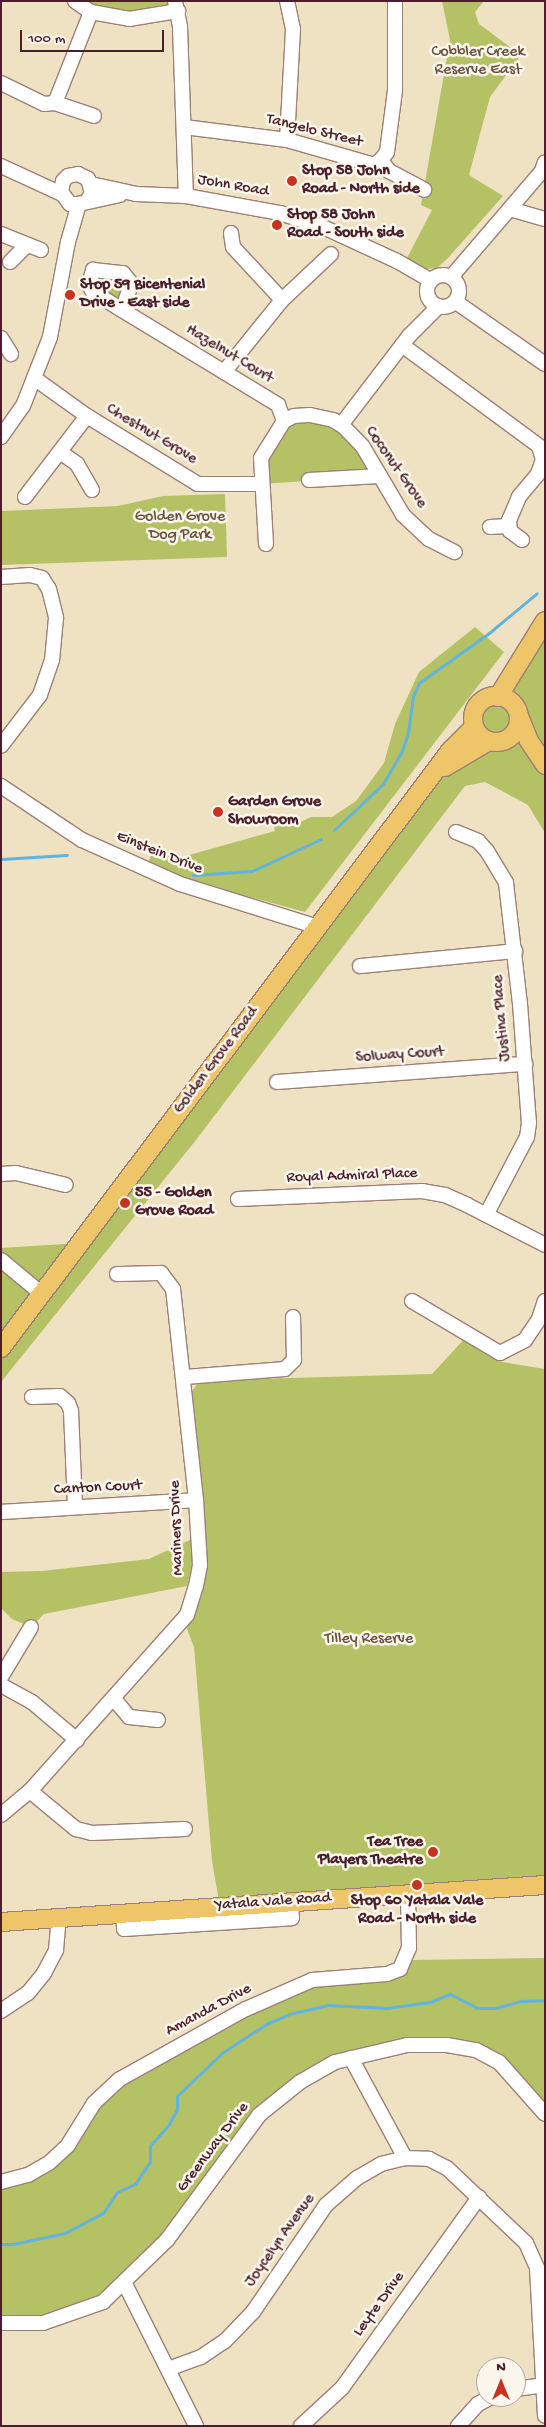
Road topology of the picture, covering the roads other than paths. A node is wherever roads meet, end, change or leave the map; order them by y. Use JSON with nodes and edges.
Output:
{"nodes":[{"id":1,"x":75,"y":1,"type":"edge"},
{"id":2,"x":288,"y":1,"type":"edge"},
{"id":3,"x":395,"y":1,"type":"edge"},
{"id":4,"x":176,"y":6,"type":"edge"},
{"id":5,"x":91,"y":12,"type":"junction"},
{"id":6,"x":1,"y":82,"type":"edge"},
{"id":7,"x":55,"y":103,"type":"junction"},
{"id":8,"x":94,"y":116,"type":"dead end"},
{"id":9,"x":184,"y":128,"type":"junction"},
{"id":10,"x":287,"y":140,"type":"junction"},
{"id":11,"x":381,"y":160,"type":"junction"},
{"id":12,"x":545,"y":162,"type":"edge"},
{"id":13,"x":7,"y":169,"type":"edge"},
{"id":14,"x":65,"y":179,"type":"junction"},
{"id":15,"x":91,"y":184,"type":"junction"},
{"id":16,"x":424,"y":190,"type":"dead end"},
{"id":17,"x":136,"y":194,"type":"junction"},
{"id":18,"x":186,"y":196,"type":"junction"},
{"id":19,"x":73,"y":200,"type":"junction"},
{"id":20,"x":510,"y":209,"type":"junction"},
{"id":21,"x":545,"y":218,"type":"edge"},
{"id":22,"x":231,"y":233,"type":"dead end"},
{"id":23,"x":1,"y":234,"type":"edge"},
{"id":24,"x":27,"y":245,"type":"junction"},
{"id":25,"x":42,"y":250,"type":"dead end"},
{"id":26,"x":331,"y":254,"type":"dead end"},
{"id":27,"x":10,"y":262,"type":"dead end"},
{"id":28,"x":452,"y":276,"type":"junction"},
{"id":29,"x":430,"y":280,"type":"junction"},
{"id":30,"x":282,"y":300,"type":"junction"},
{"id":31,"x":456,"y":302,"type":"junction"},
{"id":32,"x":434,"y":303,"type":"junction"},
{"id":33,"x":122,"y":310,"type":"dead end"},
{"id":34,"x":1,"y":338,"type":"edge"},
{"id":35,"x":406,"y":341,"type":"junction"},
{"id":36,"x":11,"y":354,"type":"dead end"},
{"id":37,"x":545,"y":364,"type":"edge"},
{"id":38,"x":224,"y":372,"type":"junction"},
{"id":39,"x":31,"y":384,"type":"junction"},
{"id":40,"x":87,"y":416,"type":"junction"},
{"id":41,"x":284,"y":422,"type":"junction"},
{"id":42,"x":1,"y":425,"type":"edge"},
{"id":43,"x":341,"y":425,"type":"junction"},
{"id":44,"x":1,"y":437,"type":"edge"},
{"id":45,"x":60,"y":452,"type":"junction"},
{"id":46,"x":544,"y":460,"type":"edge"},
{"id":47,"x":380,"y":476,"type":"junction"},
{"id":48,"x":308,"y":480,"type":"dead end"},
{"id":49,"x":262,"y":484,"type":"junction"},
{"id":50,"x":92,"y":490,"type":"dead end"},
{"id":51,"x":25,"y":497,"type":"dead end"},
{"id":52,"x":508,"y":526,"type":"junction"},
{"id":53,"x":490,"y":527,"type":"dead end"},
{"id":54,"x":522,"y":540,"type":"dead end"},
{"id":55,"x":266,"y":544,"type":"dead end"},
{"id":56,"x":455,"y":552,"type":"dead end"},
{"id":57,"x":1,"y":577,"type":"edge"},
{"id":58,"x":545,"y":621,"type":"edge"},
{"id":59,"x":528,"y":652,"type":"junction"},
{"id":60,"x":498,"y":697,"type":"junction"},
{"id":61,"x":517,"y":711,"type":"junction"},
{"id":62,"x":474,"y":727,"type":"junction"},
{"id":63,"x":497,"y":740,"type":"junction"},
{"id":64,"x":1,"y":746,"type":"edge"},
{"id":65,"x":545,"y":766,"type":"edge"},
{"id":66,"x":435,"y":774,"type":"junction"},
{"id":67,"x":1,"y":786,"type":"edge"},
{"id":68,"x":456,"y":832,"type":"dead end"},
{"id":69,"x":318,"y":927,"type":"junction"},
{"id":70,"x":515,"y":951,"type":"junction"},
{"id":71,"x":360,"y":966,"type":"dead end"},
{"id":72,"x":525,"y":1064,"type":"junction"},
{"id":73,"x":277,"y":1082,"type":"dead end"},
{"id":74,"x":1,"y":1174,"type":"edge"},
{"id":75,"x":66,"y":1185,"type":"dead end"},
{"id":76,"x":238,"y":1199,"type":"dead end"},
{"id":77,"x":486,"y":1215,"type":"junction"},
{"id":78,"x":545,"y":1246,"type":"edge"},
{"id":79,"x":1,"y":1260,"type":"edge"},
{"id":80,"x":118,"y":1274,"type":"dead end"},
{"id":81,"x":42,"y":1294,"type":"junction"},
{"id":82,"x":412,"y":1300,"type":"dead end"},
{"id":83,"x":545,"y":1301,"type":"edge"},
{"id":84,"x":293,"y":1317,"type":"dead end"},
{"id":85,"x":1,"y":1348,"type":"edge"},
{"id":86,"x":185,"y":1377,"type":"junction"},
{"id":87,"x":32,"y":1397,"type":"dead end"},
{"id":88,"x":196,"y":1500,"type":"junction"},
{"id":89,"x":75,"y":1508,"type":"junction"},
{"id":90,"x":1,"y":1512,"type":"edge"},
{"id":91,"x":31,"y":1627,"type":"dead end"},
{"id":92,"x":1,"y":1677,"type":"edge"},
{"id":93,"x":1,"y":1686,"type":"edge"},
{"id":94,"x":114,"y":1699,"type":"junction"},
{"id":95,"x":158,"y":1720,"type":"dead end"},
{"id":96,"x":77,"y":1740,"type":"junction"},
{"id":97,"x":30,"y":1791,"type":"junction"},
{"id":98,"x":1,"y":1816,"type":"edge"},
{"id":99,"x":185,"y":1829,"type":"dead end"},
{"id":100,"x":545,"y":1885,"type":"edge"},
{"id":101,"x":408,"y":1894,"type":"junction"},
{"id":102,"x":59,"y":1918,"type":"junction"},
{"id":103,"x":1,"y":1922,"type":"edge"},
{"id":104,"x":1,"y":2012,"type":"edge"},
{"id":105,"x":351,"y":2058,"type":"junction"},
{"id":106,"x":545,"y":2114,"type":"edge"},
{"id":107,"x":406,"y":2158,"type":"junction"},
{"id":108,"x":1,"y":2182,"type":"edge"},
{"id":109,"x":479,"y":2197,"type":"junction"},
{"id":110,"x":124,"y":2282,"type":"junction"},
{"id":111,"x":1,"y":2323,"type":"edge"},
{"id":112,"x":543,"y":2344,"type":"edge"},
{"id":113,"x":168,"y":2369,"type":"junction"},
{"id":114,"x":543,"y":2385,"type":"junction"},
{"id":115,"x":526,"y":2388,"type":"edge"},
{"id":116,"x":476,"y":2406,"type":"edge"},
{"id":117,"x":545,"y":2416,"type":"edge"},
{"id":118,"x":196,"y":2426,"type":"edge"},
{"id":119,"x":301,"y":2426,"type":"edge"},
{"id":120,"x":458,"y":2426,"type":"edge"}],
"edges":[{"from":1,"to":5,"type":"street"},
{"from":2,"to":10,"type":"street"},
{"from":3,"to":11,"type":"street"},
{"from":4,"to":5,"type":"street"},
{"from":4,"to":9,"type":"street"},
{"from":5,"to":7,"type":"street"},
{"from":6,"to":7,"type":"street"},
{"from":7,"to":8,"type":"street"},
{"from":9,"to":10,"type":"street","name":"Tangelo Street"},
{"from":9,"to":18,"type":"street"},
{"from":10,"to":11,"type":"street","name":"Tangelo Street"},
{"from":11,"to":16,"type":"street","name":"Tangelo Street"},
{"from":12,"to":20,"type":"street"},
{"from":13,"to":14,"type":"street"},
{"from":13,"to":19,"type":"street"},
{"from":14,"to":15,"type":"street","name":"John Road"},
{"from":14,"to":19,"type":"street"},
{"from":15,"to":17,"type":"street","name":"John Road"},
{"from":15,"to":19,"type":"street"},
{"from":17,"to":18,"type":"street","name":"John Road"},
{"from":17,"to":19,"type":"street","name":"John Road"},
{"from":18,"to":29,"type":"street","name":"John Road"},
{"from":19,"to":39,"type":"street"},
{"from":20,"to":21,"type":"street"},
{"from":20,"to":28,"type":"street"},
{"from":22,"to":30,"type":"street"},
{"from":23,"to":24,"type":"street"},
{"from":24,"to":25,"type":"street"},
{"from":24,"to":27,"type":"street"},
{"from":26,"to":30,"type":"street"},
{"from":28,"to":29,"type":"street"},
{"from":28,"to":31,"type":"street"},
{"from":29,"to":32,"type":"street"},
{"from":30,"to":38,"type":"street"},
{"from":31,"to":32,"type":"street"},
{"from":31,"to":37,"type":"street"},
{"from":32,"to":35,"type":"street"},
{"from":33,"to":38,"type":"street","name":"Hazelnut Court"},
{"from":34,"to":36,"type":"street"},
{"from":35,"to":43,"type":"street"},
{"from":35,"to":46,"type":"street"},
{"from":38,"to":41,"type":"street","name":"Hazelnut Court"},
{"from":39,"to":40,"type":"street","name":"Chestnut Grove"},
{"from":39,"to":42,"type":"street"},
{"from":39,"to":44,"type":"street"},
{"from":40,"to":45,"type":"street"},
{"from":40,"to":49,"type":"street","name":"Chestnut Grove"},
{"from":41,"to":43,"type":"street","name":"Coconut Grove"},
{"from":41,"to":49,"type":"street"},
{"from":43,"to":47,"type":"street","name":"Coconut Grove"},
{"from":45,"to":50,"type":"street"},
{"from":45,"to":51,"type":"street"},
{"from":46,"to":52,"type":"street"},
{"from":47,"to":48,"type":"street"},
{"from":47,"to":56,"type":"street","name":"Coconut Grove"},
{"from":49,"to":55,"type":"street"},
{"from":52,"to":53,"type":"street"},
{"from":52,"to":54,"type":"street"},
{"from":57,"to":64,"type":"street"},
{"from":58,"to":59,"type":"main road"},
{"from":59,"to":60,"type":"main road"},
{"from":59,"to":61,"type":"main road"},
{"from":60,"to":61,"type":"main road"},
{"from":60,"to":62,"type":"main road"},
{"from":61,"to":63,"type":"main road"},
{"from":61,"to":65,"type":"main road"},
{"from":62,"to":63,"type":"main road"},
{"from":62,"to":66,"type":"main road","name":"Golden Grove Road"},
{"from":63,"to":65,"type":"main road"},
{"from":63,"to":66,"type":"main road","name":"Golden Grove Road"},
{"from":66,"to":69,"type":"main road","name":"Golden Grove Road"},
{"from":67,"to":69,"type":"street","name":"Einstein Drive"},
{"from":68,"to":70,"type":"street","name":"Justina Place"},
{"from":69,"to":81,"type":"main road","name":"Golden Grove Road"},
{"from":70,"to":71,"type":"street"},
{"from":70,"to":72,"type":"street","name":"Justina Place"},
{"from":72,"to":73,"type":"street","name":"Solway Court"},
{"from":72,"to":77,"type":"street","name":"Justina Place"},
{"from":74,"to":75,"type":"street"},
{"from":76,"to":77,"type":"street","name":"Royal Admiral Place"},
{"from":77,"to":78,"type":"street","name":"Royal Admiral Place"},
{"from":79,"to":81,"type":"street"},
{"from":80,"to":86,"type":"street","name":"Mariners Drive"},
{"from":81,"to":85,"type":"main road","name":"Golden Grove Road"},
{"from":82,"to":83,"type":"street"},
{"from":84,"to":86,"type":"street"},
{"from":86,"to":88,"type":"street","name":"Mariners Drive"},
{"from":87,"to":89,"type":"street"},
{"from":88,"to":89,"type":"street","name":"Canton Court"},
{"from":88,"to":94,"type":"street","name":"Mariners Drive"},
{"from":89,"to":90,"type":"street","name":"Canton Court"},
{"from":91,"to":92,"type":"street"},
{"from":93,"to":96,"type":"street"},
{"from":94,"to":95,"type":"street"},
{"from":94,"to":96,"type":"street","name":"Mariners Drive"},
{"from":96,"to":97,"type":"street","name":"Mariners Drive"},
{"from":97,"to":98,"type":"street","name":"Mariners Drive"},
{"from":97,"to":99,"type":"street"},
{"from":100,"to":101,"type":"main road","name":"Yatala Vale Road"},
{"from":101,"to":102,"type":"main road","name":"Yatala Vale Road"},
{"from":101,"to":108,"type":"street","name":"Amanda Drive"},
{"from":102,"to":103,"type":"main road","name":"Yatala Vale Road"},
{"from":102,"to":104,"type":"street"},
{"from":105,"to":106,"type":"street","name":"Greenway Drive"},
{"from":105,"to":107,"type":"street"},
{"from":105,"to":110,"type":"street","name":"Greenway Drive"},
{"from":107,"to":109,"type":"street","name":"Joycelyn Avenue"},
{"from":107,"to":113,"type":"street","name":"Joycelyn Avenue"},
{"from":109,"to":112,"type":"street","name":"Joycelyn Avenue"},
{"from":109,"to":119,"type":"street","name":"Leyte Drive"},
{"from":110,"to":111,"type":"street","name":"Greenway Drive"},
{"from":110,"to":113,"type":"street"},
{"from":112,"to":114,"type":"street","name":"Joycelyn Avenue"},
{"from":113,"to":118,"type":"street"},
{"from":114,"to":115,"type":"street"},
{"from":114,"to":117,"type":"street","name":"Joycelyn Avenue"},
{"from":116,"to":120,"type":"street"}]}
